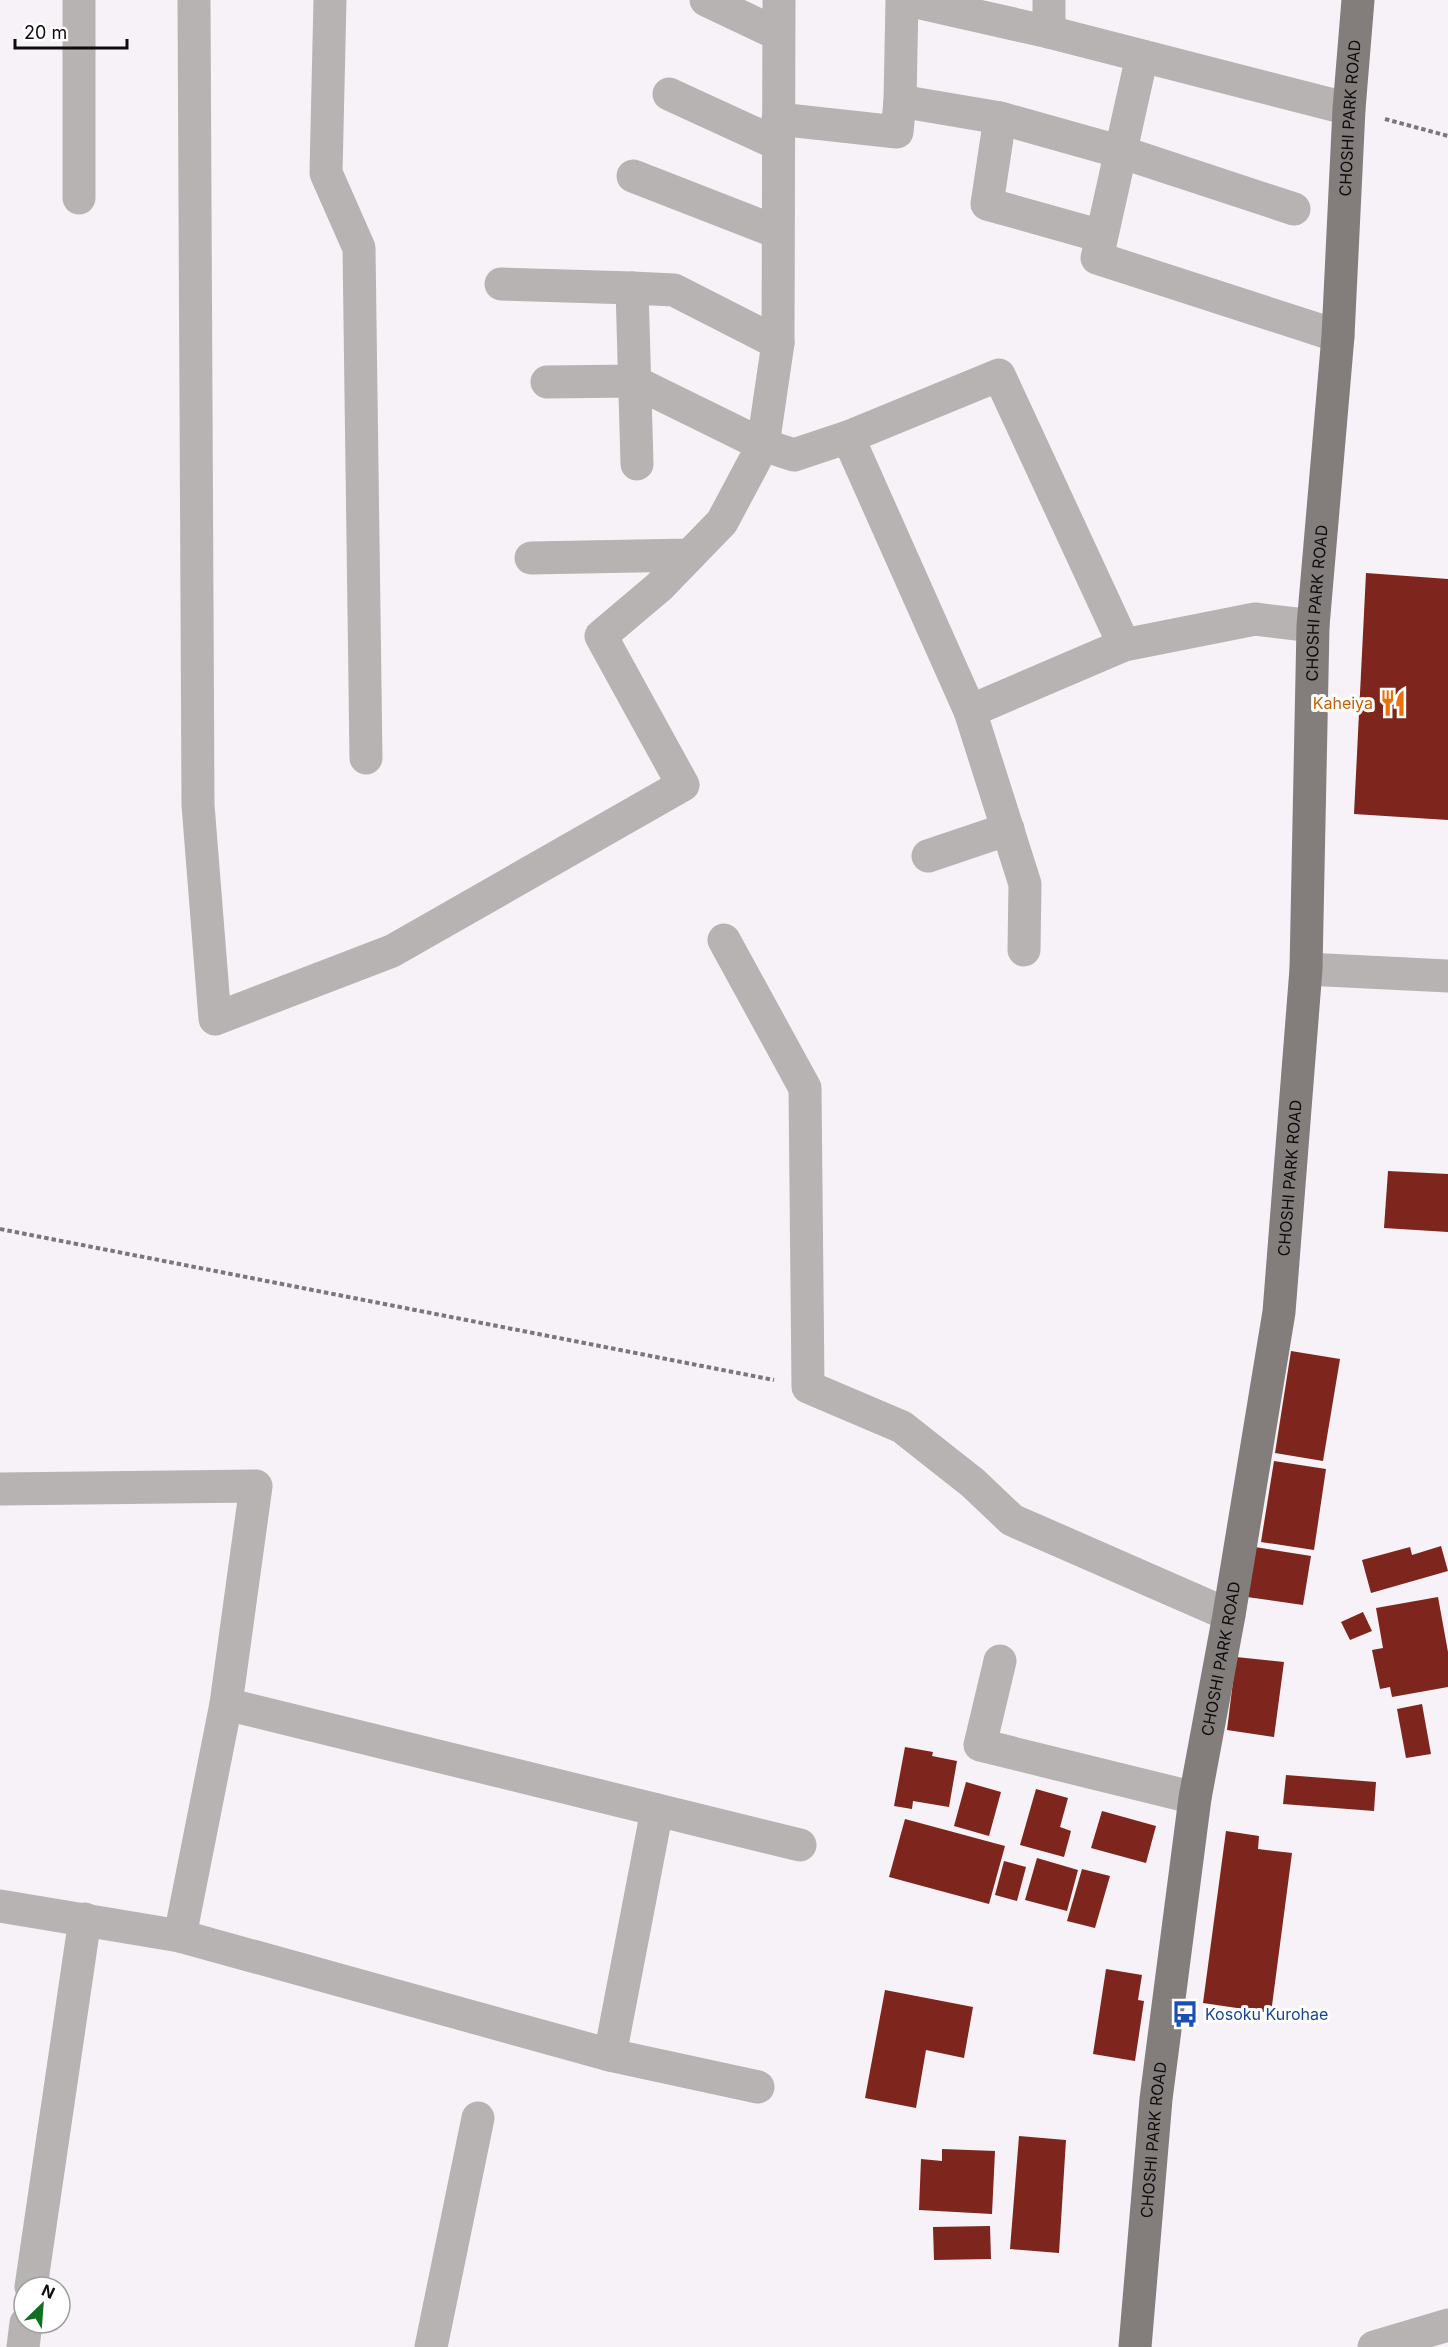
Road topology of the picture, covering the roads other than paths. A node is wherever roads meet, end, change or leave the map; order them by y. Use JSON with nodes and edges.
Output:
{"nodes":[{"id":1,"x":79,"y":0,"type":"edge"},
{"id":2,"x":194,"y":0,"type":"edge"},
{"id":3,"x":330,"y":0,"type":"edge"},
{"id":4,"x":706,"y":0,"type":"edge"},
{"id":5,"x":779,"y":0,"type":"edge"},
{"id":6,"x":902,"y":0,"type":"edge"},
{"id":7,"x":907,"y":0,"type":"edge"},
{"id":8,"x":1050,"y":0,"type":"edge"},
{"id":9,"x":1358,"y":0,"type":"edge"},
{"id":10,"x":1049,"y":32,"type":"junction"},
{"id":11,"x":778,"y":34,"type":"junction"},
{"id":12,"x":1142,"y":56,"type":"junction"},
{"id":13,"x":669,"y":94,"type":"dead end"},
{"id":14,"x":900,"y":101,"type":"junction"},
{"id":15,"x":1349,"y":109,"type":"junction"},
{"id":16,"x":1000,"y":118,"type":"junction"},
{"id":17,"x":778,"y":132,"type":"junction"},
{"id":18,"x":1120,"y":152,"type":"junction"},
{"id":19,"x":633,"y":176,"type":"dead end"},
{"id":20,"x":78,"y":198,"type":"dead end"},
{"id":21,"x":1294,"y":208,"type":"dead end"},
{"id":22,"x":777,"y":232,"type":"junction"},
{"id":23,"x":1101,"y":237,"type":"junction"},
{"id":24,"x":501,"y":284,"type":"dead end"},
{"id":25,"x":632,"y":288,"type":"junction"},
{"id":26,"x":1338,"y":336,"type":"junction"},
{"id":27,"x":778,"y":343,"type":"junction"},
{"id":28,"x":633,"y":381,"type":"junction"},
{"id":29,"x":547,"y":382,"type":"dead end"},
{"id":30,"x":848,"y":437,"type":"junction"},
{"id":31,"x":763,"y":445,"type":"junction"},
{"id":32,"x":637,"y":464,"type":"dead end"},
{"id":33,"x":690,"y":555,"type":"junction"},
{"id":34,"x":531,"y":558,"type":"dead end"},
{"id":35,"x":1313,"y":626,"type":"junction"},
{"id":36,"x":1124,"y":645,"type":"junction"},
{"id":37,"x":970,"y":711,"type":"junction"},
{"id":38,"x":366,"y":758,"type":"dead end"},
{"id":39,"x":1008,"y":829,"type":"junction"},
{"id":40,"x":928,"y":856,"type":"dead end"},
{"id":41,"x":724,"y":940,"type":"dead end"},
{"id":42,"x":1024,"y":950,"type":"dead end"},
{"id":43,"x":1306,"y":969,"type":"junction"},
{"id":44,"x":1448,"y":976,"type":"edge"},
{"id":45,"x":0,"y":1489,"type":"edge"},
{"id":46,"x":1229,"y":1615,"type":"junction"},
{"id":47,"x":1000,"y":1661,"type":"dead end"},
{"id":48,"x":226,"y":1704,"type":"junction"},
{"id":49,"x":1195,"y":1797,"type":"junction"},
{"id":50,"x":657,"y":1810,"type":"junction"},
{"id":51,"x":800,"y":1845,"type":"dead end"},
{"id":52,"x":0,"y":1906,"type":"edge"},
{"id":53,"x":85,"y":1919,"type":"junction"},
{"id":54,"x":180,"y":1936,"type":"junction"},
{"id":55,"x":610,"y":2055,"type":"junction"},
{"id":56,"x":758,"y":2087,"type":"dead end"},
{"id":57,"x":478,"y":2118,"type":"dead end"},
{"id":58,"x":33,"y":2275,"type":"edge"},
{"id":59,"x":1448,"y":2325,"type":"edge"},
{"id":60,"x":431,"y":2347,"type":"edge"},
{"id":61,"x":1135,"y":2347,"type":"edge"},
{"id":62,"x":1374,"y":2347,"type":"edge"}],
"edges":[{"from":1,"to":20,"type":"street"},
{"from":2,"to":33,"type":"street"},
{"from":3,"to":38,"type":"street"},
{"from":4,"to":11,"type":"street"},
{"from":5,"to":11,"type":"street"},
{"from":6,"to":14,"type":"street"},
{"from":7,"to":10,"type":"street"},
{"from":8,"to":10,"type":"street"},
{"from":9,"to":15,"type":"main road","name":"CHOSHI PARK ROAD"},
{"from":10,"to":12,"type":"street"},
{"from":11,"to":17,"type":"street"},
{"from":12,"to":15,"type":"street"},
{"from":12,"to":18,"type":"street"},
{"from":13,"to":17,"type":"street"},
{"from":14,"to":16,"type":"street"},
{"from":14,"to":17,"type":"street"},
{"from":15,"to":26,"type":"main road","name":"CHOSHI PARK ROAD"},
{"from":16,"to":18,"type":"street"},
{"from":16,"to":23,"type":"street"},
{"from":17,"to":22,"type":"street"},
{"from":18,"to":21,"type":"street"},
{"from":18,"to":23,"type":"street"},
{"from":19,"to":22,"type":"street"},
{"from":22,"to":27,"type":"street"},
{"from":23,"to":26,"type":"street"},
{"from":24,"to":25,"type":"street"},
{"from":25,"to":27,"type":"street"},
{"from":25,"to":28,"type":"street"},
{"from":26,"to":35,"type":"main road","name":"CHOSHI PARK ROAD"},
{"from":27,"to":31,"type":"street"},
{"from":28,"to":29,"type":"street"},
{"from":28,"to":31,"type":"street"},
{"from":28,"to":32,"type":"street"},
{"from":30,"to":31,"type":"street"},
{"from":30,"to":36,"type":"street"},
{"from":30,"to":37,"type":"street"},
{"from":31,"to":33,"type":"street"},
{"from":33,"to":34,"type":"street"},
{"from":35,"to":36,"type":"street"},
{"from":35,"to":43,"type":"main road","name":"CHOSHI PARK ROAD"},
{"from":36,"to":37,"type":"street"},
{"from":37,"to":39,"type":"street"},
{"from":39,"to":40,"type":"street"},
{"from":39,"to":42,"type":"street"},
{"from":41,"to":46,"type":"street"},
{"from":43,"to":44,"type":"street"},
{"from":43,"to":46,"type":"main road","name":"CHOSHI PARK ROAD"},
{"from":45,"to":48,"type":"street"},
{"from":46,"to":49,"type":"main road","name":"CHOSHI PARK ROAD"},
{"from":47,"to":49,"type":"street"},
{"from":48,"to":50,"type":"street"},
{"from":48,"to":54,"type":"street"},
{"from":49,"to":61,"type":"main road","name":"CHOSHI PARK ROAD"},
{"from":50,"to":51,"type":"street"},
{"from":50,"to":55,"type":"street"},
{"from":52,"to":53,"type":"street"},
{"from":53,"to":54,"type":"street"},
{"from":53,"to":58,"type":"street"},
{"from":54,"to":55,"type":"street"},
{"from":55,"to":56,"type":"street"},
{"from":57,"to":60,"type":"street"},
{"from":59,"to":62,"type":"street"}]}
